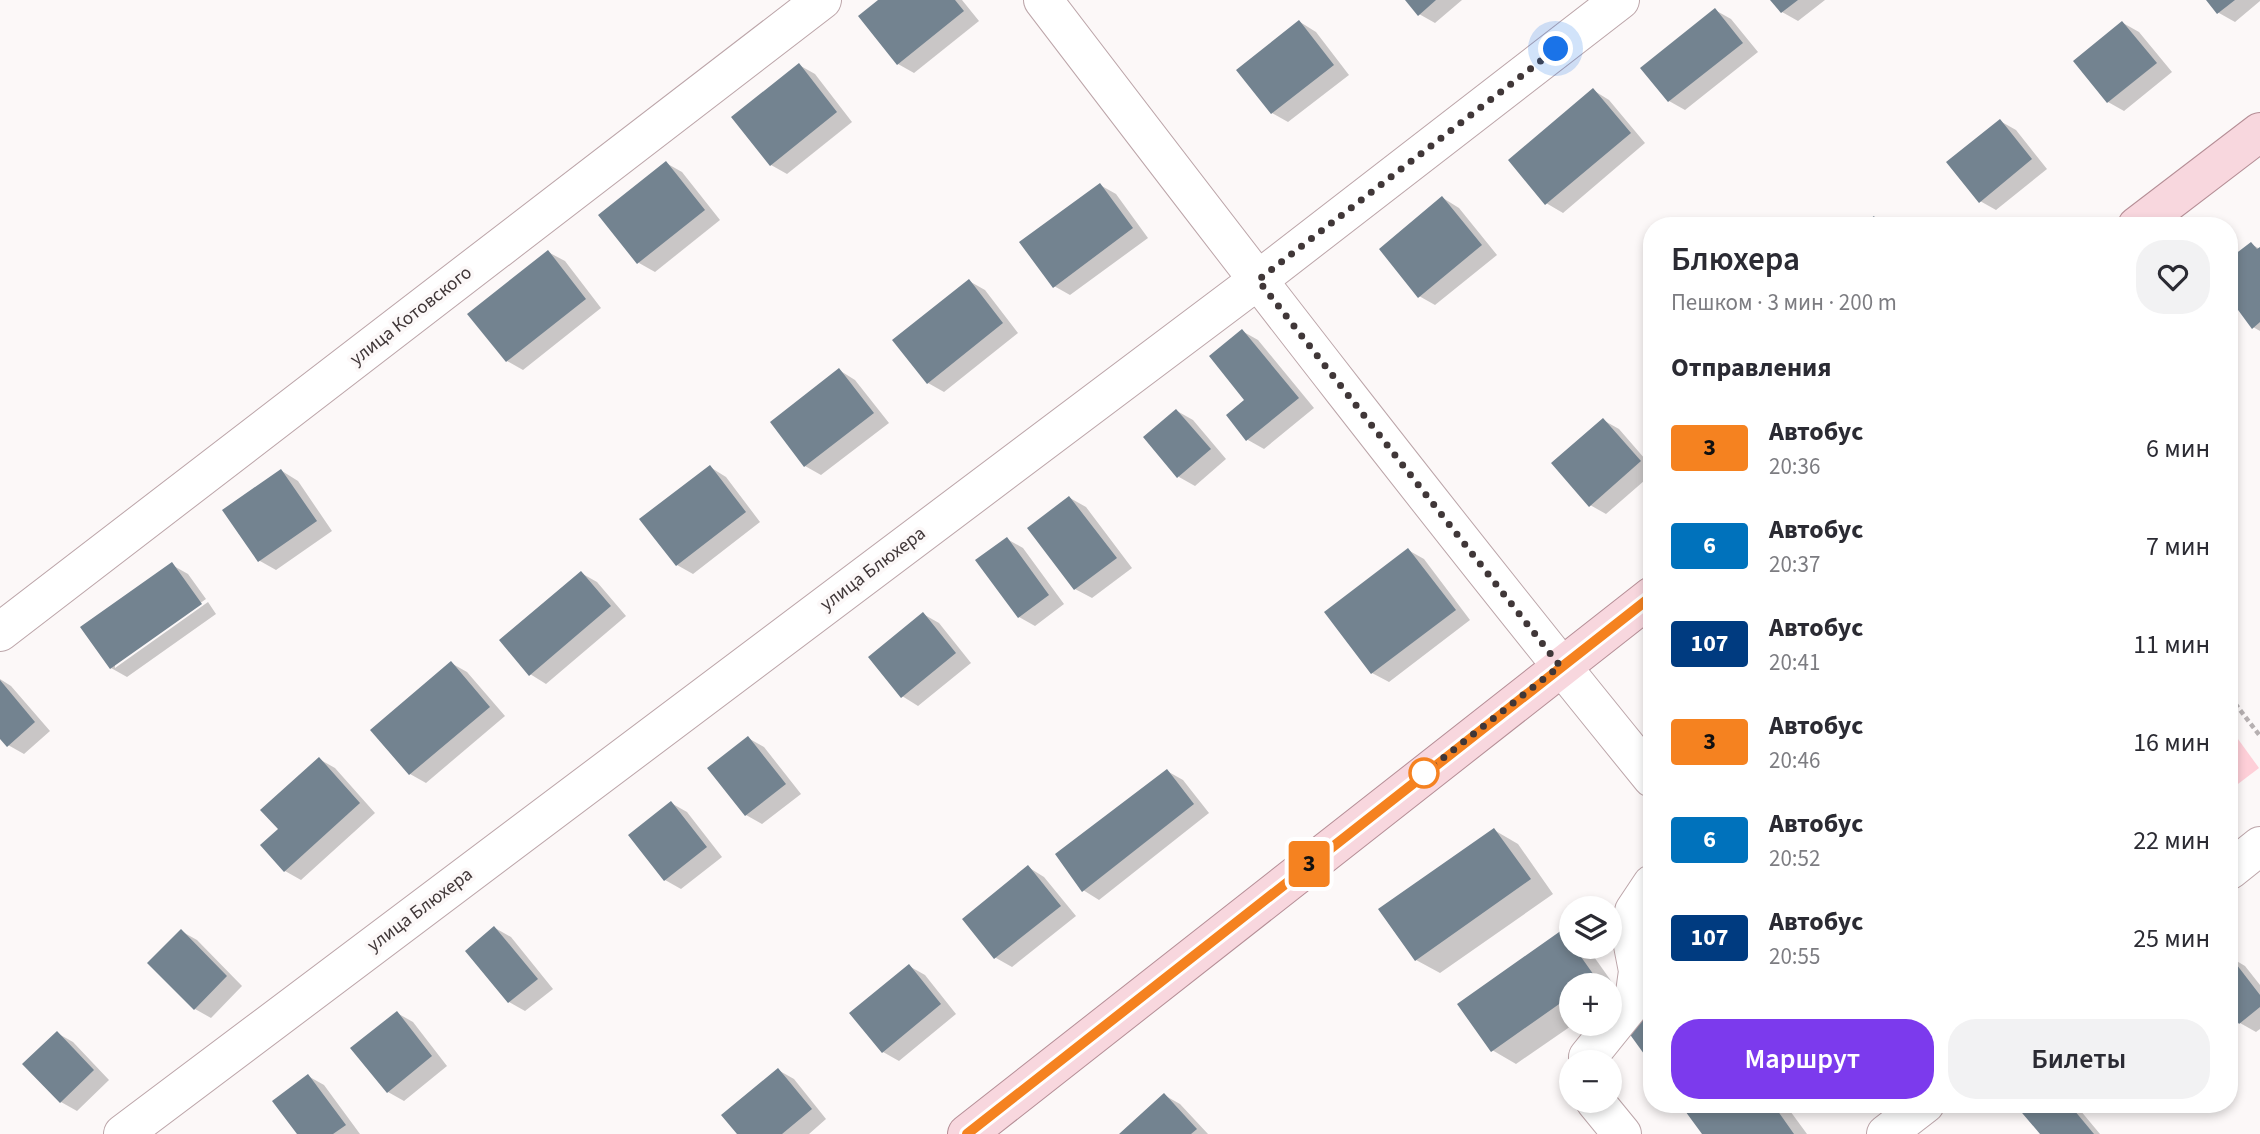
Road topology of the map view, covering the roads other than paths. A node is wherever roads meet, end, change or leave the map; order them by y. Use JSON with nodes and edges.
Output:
{"nodes":[{"id":1,"x":822,"y":0,"type":"edge"},
{"id":2,"x":1043,"y":0,"type":"edge"},
{"id":3,"x":1620,"y":0,"type":"edge"},
{"id":4,"x":2260,"y":132,"type":"edge"},
{"id":5,"x":2149,"y":217,"type":"edge"},
{"id":6,"x":1258,"y":280,"type":"junction"},
{"id":7,"x":1643,"y":603,"type":"edge"},
{"id":8,"x":0,"y":632,"type":"edge"},
{"id":9,"x":1560,"y":666,"type":"junction"},
{"id":10,"x":1643,"y":767,"type":"edge"},
{"id":11,"x":2260,"y":846,"type":"edge"},
{"id":12,"x":2238,"y":864,"type":"edge"},
{"id":13,"x":1643,"y":898,"type":"edge"},
{"id":14,"x":1594,"y":1050,"type":"edge"},
{"id":15,"x":1605,"y":1113,"type":"edge"},
{"id":16,"x":123,"y":1134,"type":"edge"},
{"id":17,"x":967,"y":1134,"type":"edge"},
{"id":18,"x":1622,"y":1134,"type":"edge"}],
"edges":[{"from":1,"to":8,"type":"street","name":"улица Котовского"},
{"from":2,"to":6,"type":"street"},
{"from":3,"to":6,"type":"street","name":"улица Блюхера"},
{"from":4,"to":5,"type":"main road"},
{"from":6,"to":9,"type":"street"},
{"from":6,"to":16,"type":"street","name":"улица Блюхера"},
{"from":7,"to":9,"type":"main road"},
{"from":9,"to":10,"type":"street"},
{"from":9,"to":17,"type":"main road"},
{"from":11,"to":12,"type":"street"},
{"from":13,"to":14,"type":"street"},
{"from":15,"to":18,"type":"street"}]}
